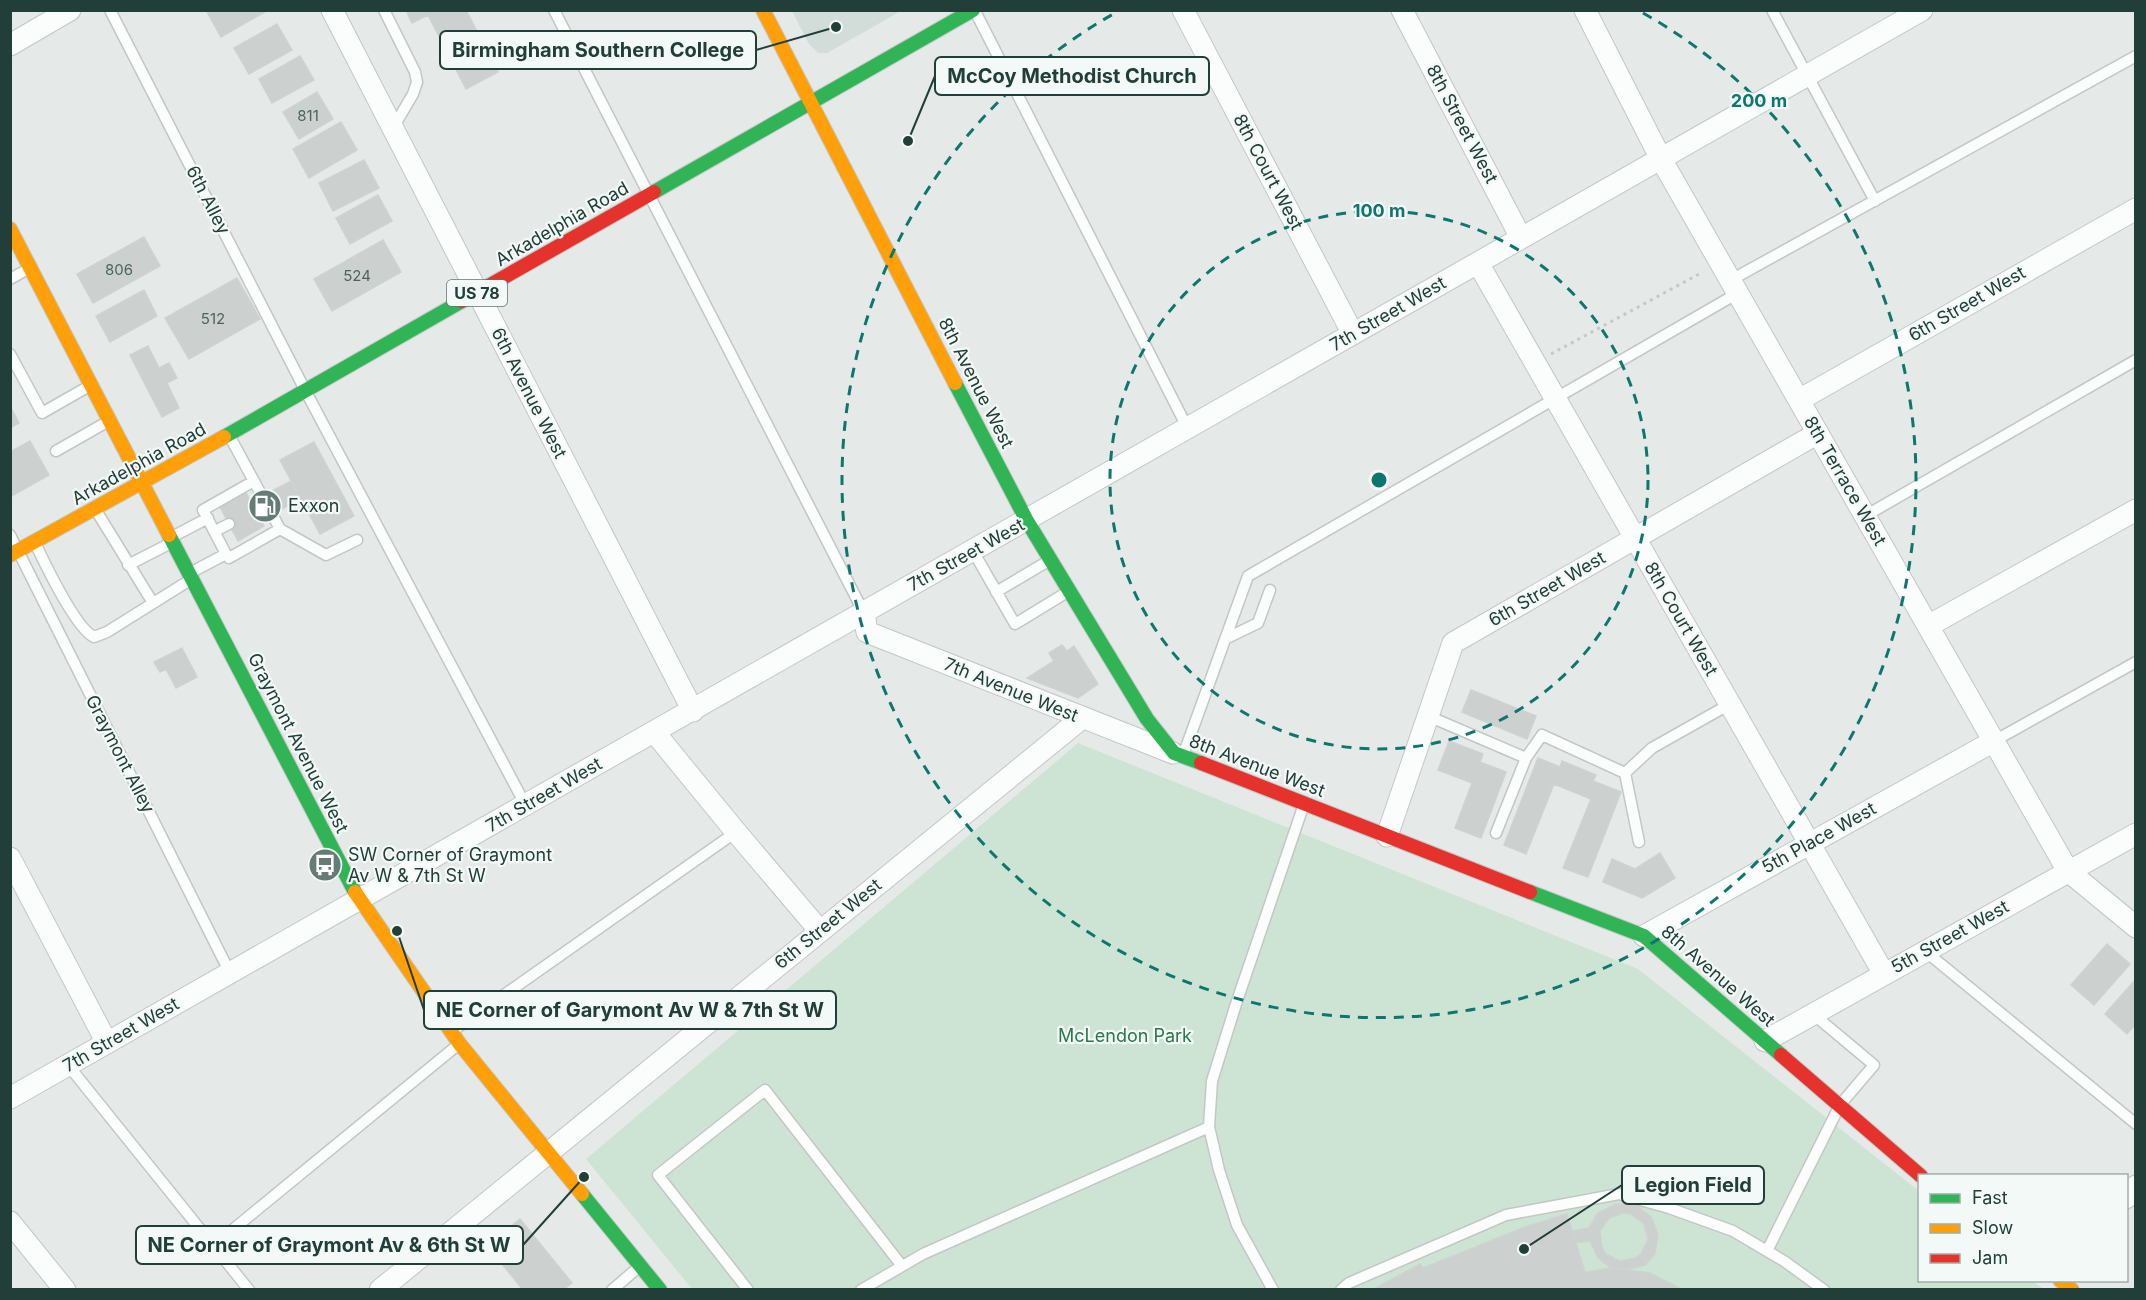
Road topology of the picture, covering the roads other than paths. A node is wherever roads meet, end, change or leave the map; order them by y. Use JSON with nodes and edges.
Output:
{"nodes":[{"id":1,"x":70,"y":10,"type":"edge"},
{"id":2,"x":110,"y":10,"type":"edge"},
{"id":3,"x":332,"y":10,"type":"edge"},
{"id":4,"x":384,"y":10,"type":"edge"},
{"id":5,"x":554,"y":10,"type":"edge"},
{"id":6,"x":763,"y":10,"type":"edge"},
{"id":7,"x":974,"y":10,"type":"edge"},
{"id":8,"x":1183,"y":10,"type":"edge"},
{"id":9,"x":1402,"y":10,"type":"edge"},
{"id":10,"x":1585,"y":10,"type":"edge"},
{"id":11,"x":1772,"y":10,"type":"edge"},
{"id":12,"x":1922,"y":10,"type":"edge"},
{"id":13,"x":10,"y":45,"type":"edge"},
{"id":14,"x":2136,"y":56,"type":"edge"},
{"id":15,"x":1807,"y":76,"type":"junction"},
{"id":16,"x":811,"y":103,"type":"junction"},
{"id":17,"x":393,"y":128,"type":"junction"},
{"id":18,"x":1661,"y":159,"type":"junction"},
{"id":19,"x":648,"y":195,"type":"junction"},
{"id":20,"x":1875,"y":201,"type":"junction"},
{"id":21,"x":2136,"y":209,"type":"edge"},
{"id":22,"x":10,"y":230,"type":"edge"},
{"id":23,"x":1521,"y":238,"type":"junction"},
{"id":24,"x":1478,"y":263,"type":"junction"},
{"id":25,"x":31,"y":268,"type":"junction"},
{"id":26,"x":1730,"y":278,"type":"junction"},
{"id":27,"x":10,"y":279,"type":"edge"},
{"id":28,"x":477,"y":292,"type":"junction"},
{"id":29,"x":1353,"y":334,"type":"junction"},
{"id":30,"x":10,"y":354,"type":"edge"},
{"id":31,"x":2136,"y":360,"type":"edge"},
{"id":32,"x":92,"y":385,"type":"junction"},
{"id":33,"x":306,"y":390,"type":"junction"},
{"id":34,"x":1555,"y":397,"type":"junction"},
{"id":35,"x":1799,"y":400,"type":"junction"},
{"id":36,"x":110,"y":420,"type":"junction"},
{"id":37,"x":1188,"y":429,"type":"junction"},
{"id":38,"x":1818,"y":433,"type":"junction"},
{"id":39,"x":228,"y":434,"type":"junction"},
{"id":40,"x":56,"y":451,"type":"dead end"},
{"id":41,"x":254,"y":481,"type":"junction"},
{"id":42,"x":143,"y":483,"type":"junction"},
{"id":43,"x":262,"y":496,"type":"dead end"},
{"id":44,"x":96,"y":509,"type":"junction"},
{"id":45,"x":2136,"y":510,"type":"edge"},
{"id":46,"x":272,"y":514,"type":"dead end"},
{"id":47,"x":1865,"y":516,"type":"junction"},
{"id":48,"x":208,"y":518,"type":"junction"},
{"id":49,"x":1027,"y":521,"type":"junction"},
{"id":50,"x":229,"y":524,"type":"dead end"},
{"id":51,"x":280,"y":529,"type":"junction"},
{"id":52,"x":215,"y":531,"type":"junction"},
{"id":53,"x":10,"y":535,"type":"edge"},
{"id":54,"x":1635,"y":538,"type":"junction"},
{"id":55,"x":172,"y":539,"type":"junction"},
{"id":56,"x":357,"y":540,"type":"dead end"},
{"id":57,"x":34,"y":542,"type":"junction"},
{"id":58,"x":973,"y":552,"type":"junction"},
{"id":59,"x":15,"y":553,"type":"edge"},
{"id":60,"x":226,"y":554,"type":"junction"},
{"id":61,"x":1050,"y":560,"type":"junction"},
{"id":62,"x":128,"y":565,"type":"junction"},
{"id":63,"x":191,"y":576,"type":"junction"},
{"id":64,"x":1270,"y":590,"type":"dead end"},
{"id":65,"x":1069,"y":591,"type":"junction"},
{"id":66,"x":996,"y":592,"type":"junction"},
{"id":67,"x":153,"y":603,"type":"junction"},
{"id":68,"x":864,"y":613,"type":"junction"},
{"id":69,"x":1928,"y":626,"type":"junction"},
{"id":70,"x":1225,"y":639,"type":"junction"},
{"id":71,"x":2136,"y":662,"type":"edge"},
{"id":72,"x":1730,"y":704,"type":"junction"},
{"id":73,"x":693,"y":711,"type":"junction"},
{"id":74,"x":1428,"y":716,"type":"junction"},
{"id":75,"x":1082,"y":718,"type":"junction"},
{"id":76,"x":655,"y":733,"type":"junction"},
{"id":77,"x":1994,"y":741,"type":"junction"},
{"id":78,"x":1178,"y":755,"type":"junction"},
{"id":79,"x":1526,"y":758,"type":"junction"},
{"id":80,"x":1625,"y":773,"type":"junction"},
{"id":81,"x":1305,"y":804,"type":"junction"},
{"id":82,"x":526,"y":806,"type":"junction"},
{"id":83,"x":736,"y":832,"type":"junction"},
{"id":84,"x":1496,"y":833,"type":"dead end"},
{"id":85,"x":2136,"y":834,"type":"edge"},
{"id":86,"x":1387,"y":836,"type":"junction"},
{"id":87,"x":1639,"y":842,"type":"dead end"},
{"id":88,"x":1809,"y":843,"type":"junction"},
{"id":89,"x":10,"y":858,"type":"edge"},
{"id":90,"x":2068,"y":872,"type":"junction"},
{"id":91,"x":358,"y":900,"type":"junction"},
{"id":92,"x":2136,"y":927,"type":"edge"},
{"id":93,"x":820,"y":931,"type":"junction"},
{"id":94,"x":1644,"y":936,"type":"junction"},
{"id":95,"x":1926,"y":951,"type":"junction"},
{"id":96,"x":230,"y":973,"type":"junction"},
{"id":97,"x":1884,"y":974,"type":"junction"},
{"id":98,"x":1813,"y":1014,"type":"junction"},
{"id":99,"x":455,"y":1038,"type":"junction"},
{"id":100,"x":1765,"y":1041,"type":"junction"},
{"id":101,"x":107,"y":1043,"type":"junction"},
{"id":102,"x":68,"y":1065,"type":"junction"},
{"id":103,"x":10,"y":1098,"type":"edge"},
{"id":104,"x":1840,"y":1105,"type":"junction"},
{"id":105,"x":2136,"y":1124,"type":"edge"},
{"id":106,"x":1209,"y":1127,"type":"junction"},
{"id":107,"x":547,"y":1154,"type":"junction"},
{"id":108,"x":1920,"y":1174,"type":"edge"},
{"id":109,"x":10,"y":1222,"type":"edge"},
{"id":110,"x":214,"y":1245,"type":"junction"},
{"id":111,"x":1767,"y":1251,"type":"junction"},
{"id":112,"x":640,"y":1266,"type":"junction"},
{"id":113,"x":902,"y":1266,"type":"junction"},
{"id":114,"x":65,"y":1290,"type":"edge"},
{"id":115,"x":249,"y":1290,"type":"edge"},
{"id":116,"x":380,"y":1290,"type":"edge"},
{"id":117,"x":612,"y":1290,"type":"edge"},
{"id":118,"x":660,"y":1290,"type":"edge"},
{"id":119,"x":748,"y":1290,"type":"edge"},
{"id":120,"x":861,"y":1290,"type":"edge"},
{"id":121,"x":1273,"y":1290,"type":"edge"},
{"id":122,"x":1341,"y":1290,"type":"edge"},
{"id":123,"x":1824,"y":1290,"type":"edge"}],
"edges":[{"from":1,"to":13,"type":"street"},
{"from":2,"to":33,"type":"lane","name":"6th Alley"},
{"from":3,"to":17,"type":"street","name":"6th Avenue West"},
{"from":4,"to":17,"type":"lane"},
{"from":5,"to":19,"type":"lane"},
{"from":6,"to":16,"type":"main road","name":"8th Avenue West"},
{"from":7,"to":16,"type":"main road","name":"Arkadelphia Road","number":"US 78"},
{"from":7,"to":37,"type":"lane"},
{"from":8,"to":29,"type":"street","name":"8th Court West"},
{"from":9,"to":23,"type":"street","name":"8th Street West"},
{"from":10,"to":18,"type":"street","name":"8th Terrace West"},
{"from":11,"to":15,"type":"lane"},
{"from":12,"to":15,"type":"street","name":"7th Street West"},
{"from":14,"to":20,"type":"lane"},
{"from":15,"to":18,"type":"street","name":"7th Street West"},
{"from":15,"to":20,"type":"lane"},
{"from":16,"to":19,"type":"main road","name":"Arkadelphia Road","number":"US 78"},
{"from":16,"to":49,"type":"main road","name":"8th Avenue West"},
{"from":17,"to":28,"type":"street","name":"6th Avenue West"},
{"from":18,"to":23,"type":"street","name":"7th Street West"},
{"from":18,"to":26,"type":"street","name":"8th Terrace West"},
{"from":19,"to":28,"type":"main road","name":"Arkadelphia Road","number":"US 78"},
{"from":19,"to":68,"type":"lane"},
{"from":20,"to":26,"type":"lane"},
{"from":21,"to":35,"type":"street","name":"6th Street West"},
{"from":22,"to":25,"type":"main road","name":"Graymont Avenue West"},
{"from":23,"to":24,"type":"street","name":"7th Street West"},
{"from":24,"to":29,"type":"street","name":"7th Street West"},
{"from":24,"to":34,"type":"street","name":"8th Court West"},
{"from":25,"to":27,"type":"lane"},
{"from":25,"to":32,"type":"main road","name":"Graymont Avenue West"},
{"from":26,"to":34,"type":"lane"},
{"from":26,"to":35,"type":"street","name":"8th Terrace West"},
{"from":28,"to":33,"type":"main road","name":"Arkadelphia Road","number":"US 78"},
{"from":28,"to":73,"type":"street","name":"6th Avenue West"},
{"from":29,"to":37,"type":"street","name":"7th Street West"},
{"from":30,"to":32,"type":"lane"},
{"from":31,"to":47,"type":"lane"},
{"from":32,"to":36,"type":"main road","name":"Graymont Avenue West"},
{"from":33,"to":39,"type":"main road","name":"Arkadelphia Road","number":"US 78"},
{"from":33,"to":82,"type":"lane","name":"6th Alley"},
{"from":34,"to":54,"type":"street","name":"8th Court West"},
{"from":34,"to":70,"type":"lane"},
{"from":35,"to":38,"type":"street","name":"8th Terrace West"},
{"from":36,"to":40,"type":"lane"},
{"from":36,"to":42,"type":"main road","name":"Graymont Avenue West"},
{"from":37,"to":49,"type":"street","name":"7th Street West"},
{"from":38,"to":47,"type":"street","name":"8th Terrace West"},
{"from":38,"to":54,"type":"street","name":"6th Street West"},
{"from":39,"to":41,"type":"lane"},
{"from":39,"to":42,"type":"main road","name":"Arkadelphia Road","number":"US 78"},
{"from":41,"to":43,"type":"lane"},
{"from":41,"to":48,"type":"lane"},
{"from":42,"to":44,"type":"main road","name":"Arkadelphia Road","number":"US 78"},
{"from":42,"to":55,"type":"main road","name":"Graymont Avenue West"},
{"from":44,"to":57,"type":"main road","name":"Arkadelphia Road","number":"US 78"},
{"from":44,"to":62,"type":"lane"},
{"from":45,"to":69,"type":"street"},
{"from":46,"to":51,"type":"lane"},
{"from":47,"to":69,"type":"street","name":"8th Terrace West"},
{"from":48,"to":52,"type":"lane"},
{"from":48,"to":55,"type":"lane"},
{"from":49,"to":58,"type":"street","name":"7th Street West"},
{"from":49,"to":61,"type":"main road","name":"8th Avenue West"},
{"from":50,"to":52,"type":"lane"},
{"from":51,"to":56,"type":"lane"},
{"from":51,"to":60,"type":"lane"},
{"from":52,"to":60,"type":"lane"},
{"from":53,"to":59,"type":"lane","name":"Graymont Alley"},
{"from":54,"to":72,"type":"street","name":"8th Court West"},
{"from":54,"to":74,"type":"street","name":"6th Street West"},
{"from":55,"to":62,"type":"lane"},
{"from":55,"to":63,"type":"main road","name":"Graymont Avenue West"},
{"from":57,"to":59,"type":"main road","name":"Arkadelphia Road","number":"US 78"},
{"from":57,"to":67,"type":"lane"},
{"from":58,"to":66,"type":"lane"},
{"from":58,"to":68,"type":"street","name":"7th Street West"},
{"from":59,"to":96,"type":"lane","name":"Graymont Alley"},
{"from":60,"to":63,"type":"lane"},
{"from":61,"to":65,"type":"main road","name":"8th Avenue West"},
{"from":61,"to":66,"type":"lane"},
{"from":62,"to":67,"type":"lane"},
{"from":63,"to":67,"type":"lane"},
{"from":63,"to":91,"type":"main road","name":"Graymont Avenue West"},
{"from":64,"to":70,"type":"lane"},
{"from":65,"to":66,"type":"lane"},
{"from":65,"to":78,"type":"main road","name":"8th Avenue West"},
{"from":68,"to":73,"type":"street","name":"7th Street West"},
{"from":68,"to":75,"type":"street","name":"7th Avenue West"},
{"from":69,"to":77,"type":"street","name":"8th Terrace West"},
{"from":70,"to":78,"type":"lane"},
{"from":71,"to":77,"type":"lane"},
{"from":72,"to":80,"type":"lane"},
{"from":72,"to":88,"type":"street","name":"8th Court West"},
{"from":73,"to":76,"type":"street","name":"7th Street West"},
{"from":74,"to":79,"type":"lane"},
{"from":74,"to":86,"type":"street","name":"6th Street West"},
{"from":75,"to":78,"type":"street","name":"7th Avenue West"},
{"from":75,"to":93,"type":"street","name":"6th Street West"},
{"from":76,"to":82,"type":"street","name":"7th Street West"},
{"from":76,"to":83,"type":"street"},
{"from":77,"to":88,"type":"street","name":"5th Place West"},
{"from":77,"to":90,"type":"street","name":"8th Terrace West"},
{"from":78,"to":81,"type":"main road","name":"8th Avenue West"},
{"from":79,"to":80,"type":"lane"},
{"from":79,"to":84,"type":"lane"},
{"from":80,"to":87,"type":"lane"},
{"from":81,"to":86,"type":"main road","name":"8th Avenue West"},
{"from":81,"to":106,"type":"lane"},
{"from":82,"to":91,"type":"street","name":"7th Street West"},
{"from":83,"to":93,"type":"street"},
{"from":83,"to":99,"type":"lane"},
{"from":85,"to":90,"type":"street","name":"5th Street West"},
{"from":86,"to":94,"type":"main road","name":"8th Avenue West"},
{"from":88,"to":94,"type":"street","name":"5th Place West"},
{"from":88,"to":97,"type":"street","name":"8th Court West"},
{"from":89,"to":101,"type":"street"},
{"from":90,"to":92,"type":"street","name":"8th Terrace West"},
{"from":90,"to":95,"type":"street","name":"5th Street West"},
{"from":91,"to":96,"type":"street","name":"7th Street West"},
{"from":91,"to":99,"type":"main road","name":"Graymont Avenue West"},
{"from":93,"to":107,"type":"street","name":"6th Street West"},
{"from":94,"to":100,"type":"main road","name":"8th Avenue West"},
{"from":95,"to":97,"type":"street","name":"5th Street West"},
{"from":95,"to":105,"type":"lane"},
{"from":96,"to":101,"type":"street","name":"7th Street West"},
{"from":97,"to":98,"type":"street","name":"5th Street West"},
{"from":98,"to":100,"type":"street","name":"5th Street West"},
{"from":98,"to":104,"type":"lane"},
{"from":99,"to":107,"type":"main road","name":"Graymont Avenue West"},
{"from":99,"to":110,"type":"lane"},
{"from":100,"to":104,"type":"main road","name":"8th Avenue West"},
{"from":101,"to":102,"type":"street","name":"7th Street West"},
{"from":102,"to":103,"type":"street","name":"7th Street West"},
{"from":102,"to":110,"type":"lane"},
{"from":104,"to":108,"type":"main road","name":"8th Avenue West"},
{"from":104,"to":111,"type":"lane"},
{"from":106,"to":113,"type":"lane"},
{"from":106,"to":121,"type":"lane"},
{"from":107,"to":112,"type":"main road","name":"Graymont Avenue West"},
{"from":107,"to":116,"type":"street","name":"6th Street West"},
{"from":109,"to":114,"type":"street"},
{"from":110,"to":115,"type":"lane"},
{"from":111,"to":122,"type":"lane"},
{"from":111,"to":123,"type":"lane"},
{"from":112,"to":117,"type":"lane"},
{"from":112,"to":118,"type":"main road","name":"Graymont Avenue West"},
{"from":113,"to":119,"type":"lane"},
{"from":113,"to":120,"type":"lane"}]}
